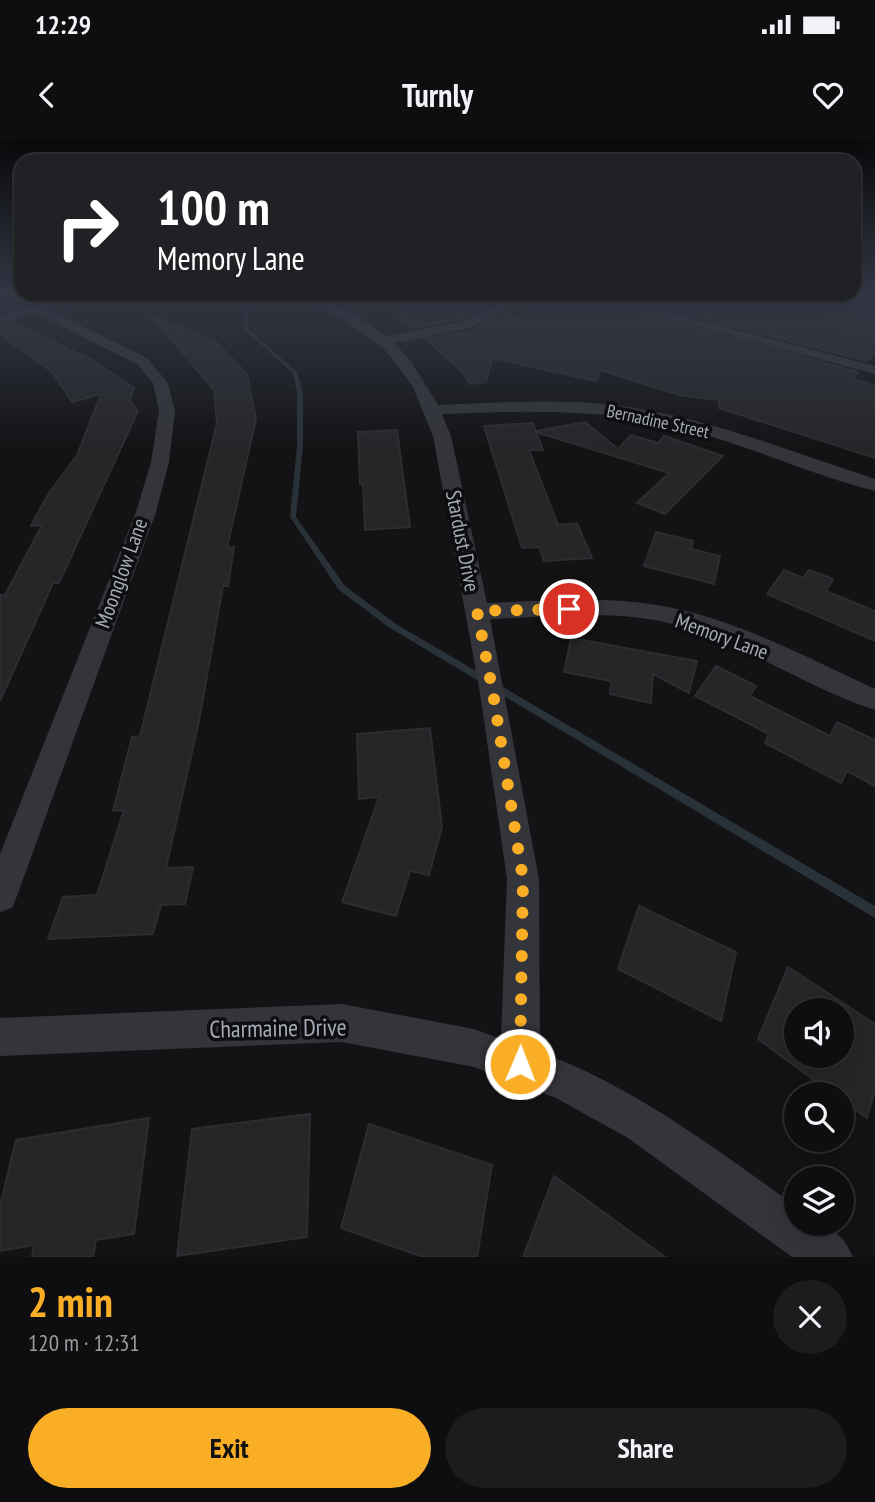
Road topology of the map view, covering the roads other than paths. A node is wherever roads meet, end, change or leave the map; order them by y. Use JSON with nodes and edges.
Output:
{"nodes":[{"id":1,"x":110,"y":345,"type":"edge"},
{"id":2,"x":388,"y":345,"type":"edge"},
{"id":3,"x":779,"y":345,"type":"edge"},
{"id":4,"x":875,"y":370,"type":"edge"},
{"id":5,"x":433,"y":410,"type":"junction"},
{"id":6,"x":875,"y":485,"type":"edge"},
{"id":7,"x":477,"y":611,"type":"junction"},
{"id":8,"x":875,"y":700,"type":"edge"},
{"id":9,"x":502,"y":746,"type":"joint"},
{"id":10,"x":0,"y":896,"type":"edge"},
{"id":11,"x":0,"y":1037,"type":"edge"},
{"id":12,"x":520,"y":1064,"type":"junction"},
{"id":13,"x":830,"y":1257,"type":"edge"}],
"edges":[{"from":1,"to":10,"type":"street","name":"Moonglow Lane"},
{"from":2,"to":5,"type":"street","name":"Stardust Drive"},
{"from":3,"to":4,"type":"street"},
{"from":5,"to":6,"type":"street","name":"Bernadine Street"},
{"from":5,"to":7,"type":"street","name":"Stardust Drive"},
{"from":7,"to":8,"type":"street","name":"Memory Lane"},
{"from":7,"to":9,"type":"street","name":"Stardust Drive"},
{"from":9,"to":12,"type":"street","name":"Stardust Drive"},
{"from":11,"to":12,"type":"street","name":"Charmaine Drive"},
{"from":12,"to":13,"type":"street","name":"Charmaine Drive"}]}
